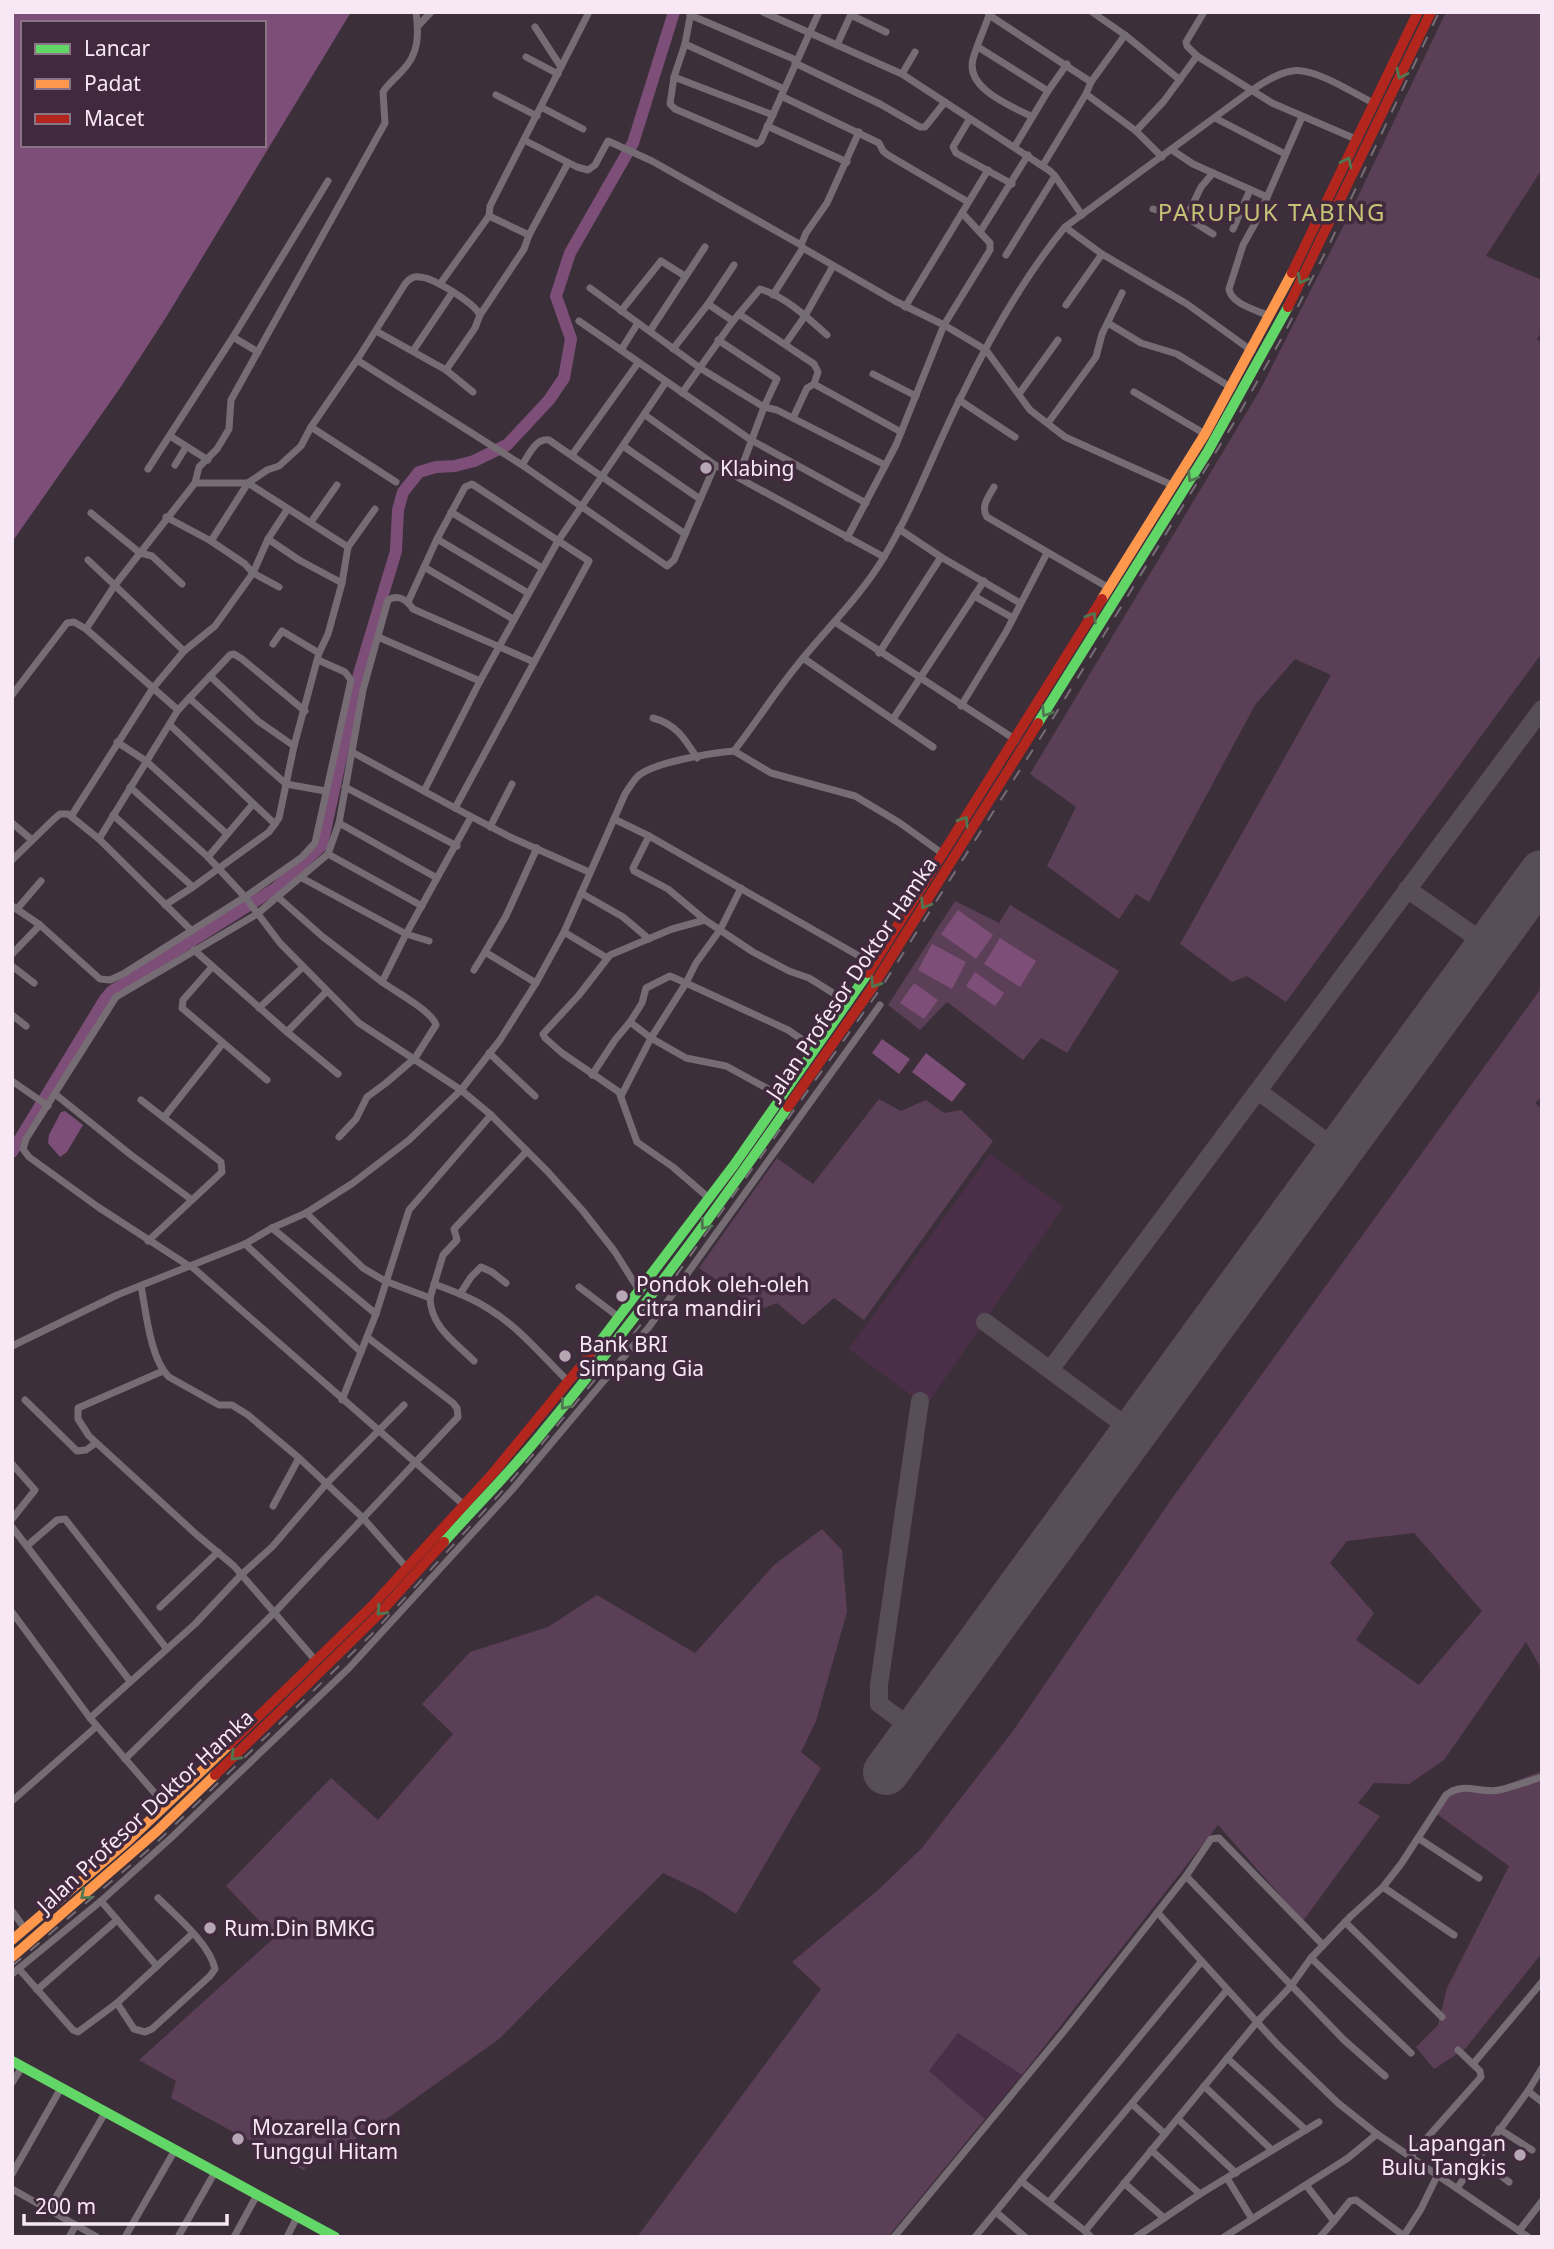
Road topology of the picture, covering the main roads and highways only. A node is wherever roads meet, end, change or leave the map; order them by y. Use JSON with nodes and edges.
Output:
{"nodes":[{"id":1,"x":1419,"y":12,"type":"edge"},
{"id":2,"x":1431,"y":12,"type":"edge"},
{"id":3,"x":1320,"y":233,"type":"junction"},
{"id":4,"x":1203,"y":448,"type":"junction"},
{"id":5,"x":1076,"y":655,"type":"junction"},
{"id":6,"x":1062,"y":676,"type":"junction"},
{"id":7,"x":983,"y":802,"type":"junction"},
{"id":8,"x":906,"y":923,"type":"junction"},
{"id":9,"x":740,"y":1167,"type":"junction"},
{"id":10,"x":498,"y":1475,"type":"junction"},
{"id":11,"x":294,"y":1683,"type":"junction"},
{"id":12,"x":302,"y":1692,"type":"junction"},
{"id":13,"x":128,"y":1840,"type":"junction"},
{"id":14,"x":136,"y":1850,"type":"junction"},
{"id":15,"x":12,"y":1940,"type":"edge"},
{"id":16,"x":12,"y":1957,"type":"edge"},
{"id":17,"x":17,"y":2064,"type":"edge"},
{"id":18,"x":335,"y":2237,"type":"edge"}],
"edges":[{"from":3,"to":1,"type":"main road","one_way":true},
{"from":2,"to":3,"type":"main road","one_way":true},
{"from":3,"to":4,"type":"main road","one_way":true},
{"from":3,"to":4,"type":"main road"},
{"from":4,"to":5,"type":"main road","one_way":true},
{"from":5,"to":4,"type":"main road","one_way":true},
{"from":5,"to":6,"type":"main road"},
{"from":6,"to":7,"type":"main road","one_way":true},
{"from":6,"to":7,"type":"main road"},
{"from":7,"to":8,"type":"main road","name":"Jalan Profesor Doktor Hamka","one_way":true},
{"from":8,"to":7,"type":"main road","name":"Jalan Profesor Doktor Hamka","one_way":true},
{"from":8,"to":9,"type":"main road","name":"Jalan Profesor Doktor Hamka"},
{"from":8,"to":9,"type":"main road","name":"Jalan Profesor Doktor Hamka","one_way":true},
{"from":9,"to":10,"type":"main road"},
{"from":9,"to":10,"type":"main road","one_way":true},
{"from":10,"to":11,"type":"main road","name":"Jalan Profesor Doktor Hamka"},
{"from":10,"to":12,"type":"main road","name":"Jalan Profesor Doktor Hamka","one_way":true},
{"from":11,"to":12,"type":"main road"},
{"from":11,"to":13,"type":"main road","name":"Jalan Profesor Doktor Hamka"},
{"from":12,"to":14,"type":"main road","name":"Jalan Profesor Doktor Hamka","one_way":true},
{"from":13,"to":14,"type":"main road"},
{"from":13,"to":15,"type":"main road","name":"Jalan Profesor Doktor Hamka"},
{"from":14,"to":16,"type":"main road","name":"Jalan Profesor Doktor Hamka","one_way":true},
{"from":17,"to":18,"type":"main road"}]}
